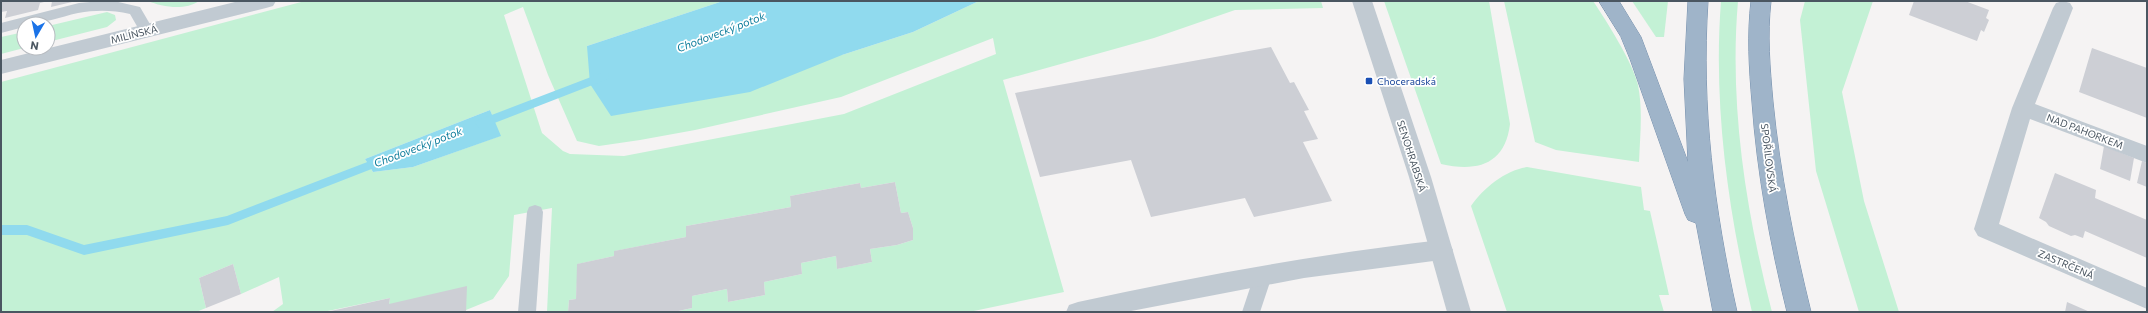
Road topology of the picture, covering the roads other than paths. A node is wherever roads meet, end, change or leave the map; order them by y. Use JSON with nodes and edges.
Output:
{"nodes":[{"id":1,"x":266,"y":1,"type":"edge"},
{"id":2,"x":1362,"y":1,"type":"edge"},
{"id":3,"x":1609,"y":1,"type":"edge"},
{"id":4,"x":1698,"y":1,"type":"edge"},
{"id":5,"x":1761,"y":1,"type":"edge"},
{"id":6,"x":2063,"y":8,"type":"dead end"},
{"id":7,"x":1,"y":28,"type":"edge"},
{"id":8,"x":147,"y":31,"type":"junction"},
{"id":9,"x":1,"y":67,"type":"edge"},
{"id":10,"x":2023,"y":108,"type":"junction"},
{"id":11,"x":2147,"y":155,"type":"edge"},
{"id":12,"x":535,"y":212,"type":"dead end"},
{"id":13,"x":1441,"y":250,"type":"junction"},
{"id":14,"x":1715,"y":266,"type":"junction"},
{"id":15,"x":1263,"y":276,"type":"junction"},
{"id":16,"x":2147,"y":299,"type":"edge"},
{"id":17,"x":527,"y":312,"type":"edge"},
{"id":18,"x":1078,"y":312,"type":"edge"},
{"id":19,"x":1252,"y":312,"type":"edge"},
{"id":20,"x":1459,"y":312,"type":"edge"},
{"id":21,"x":1725,"y":312,"type":"edge"},
{"id":22,"x":1799,"y":312,"type":"edge"}],
"edges":[{"from":1,"to":8,"type":"street","name":"MILÍNSKÁ"},
{"from":2,"to":13,"type":"street","name":"SENOHRABSKÁ"},
{"from":3,"to":14,"type":"highway"},
{"from":4,"to":14,"type":"highway"},
{"from":5,"to":22,"type":"highway","name":"SPOŘILOVSKÁ"},
{"from":6,"to":10,"type":"street"},
{"from":7,"to":8,"type":"lane"},
{"from":8,"to":9,"type":"street","name":"MILÍNSKÁ"},
{"from":10,"to":11,"type":"street","name":"NAD PAHORKEM"},
{"from":10,"to":16,"type":"street","name":"ZASTRČENÁ"},
{"from":12,"to":17,"type":"lane"},
{"from":13,"to":15,"type":"street"},
{"from":13,"to":20,"type":"street","name":"SENOHRABSKÁ"},
{"from":14,"to":21,"type":"highway"},
{"from":15,"to":18,"type":"street"},
{"from":15,"to":19,"type":"lane"}]}
